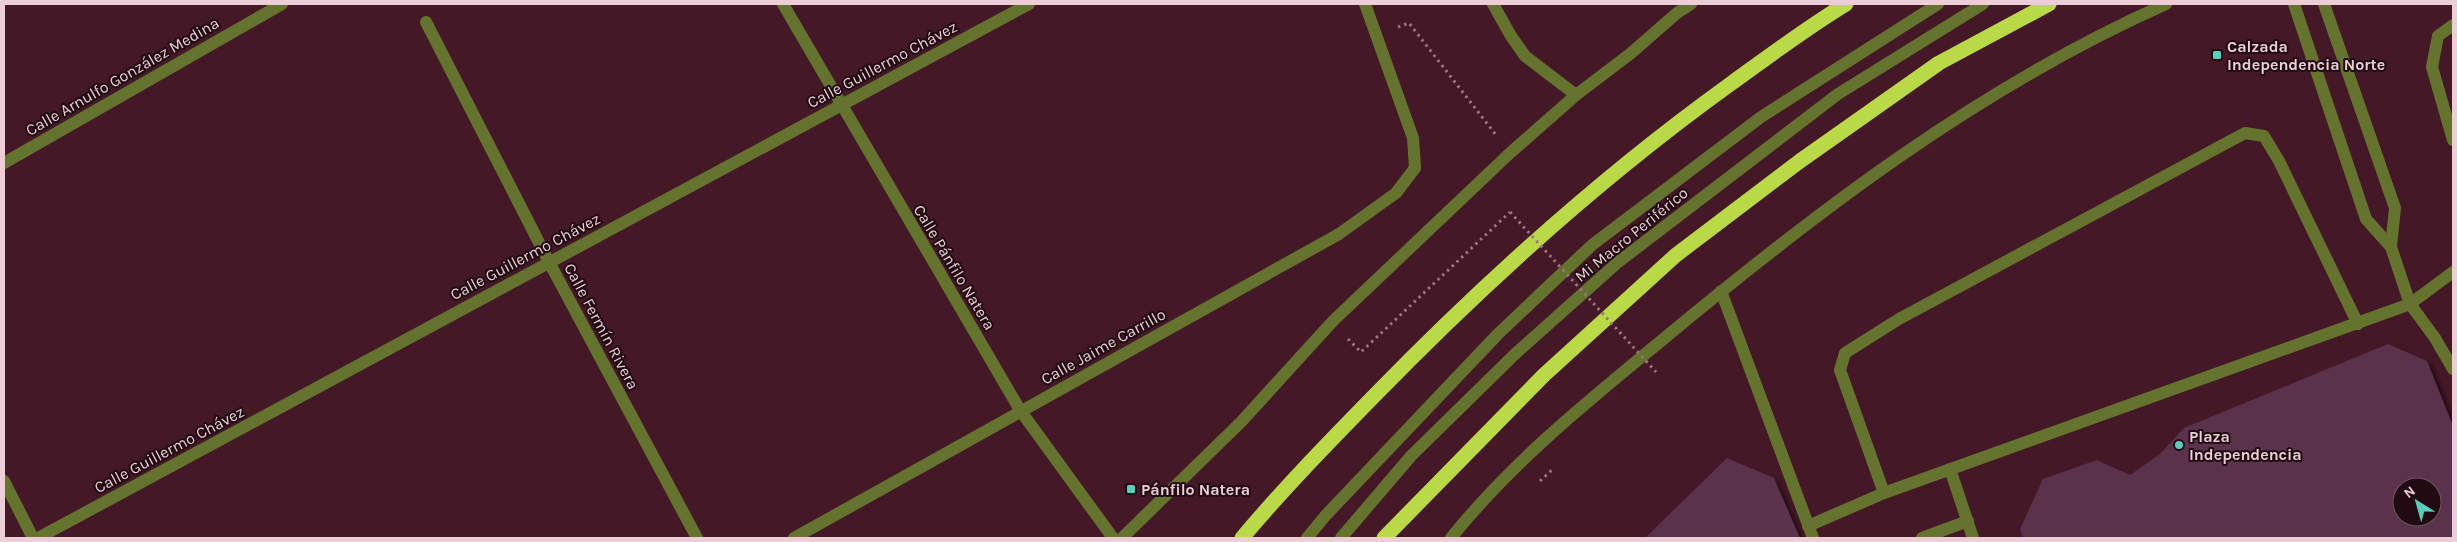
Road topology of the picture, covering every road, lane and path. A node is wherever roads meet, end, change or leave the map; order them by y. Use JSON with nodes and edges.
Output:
{"nodes":[{"id":1,"x":282,"y":4,"type":"edge"},
{"id":2,"x":782,"y":4,"type":"edge"},
{"id":3,"x":1029,"y":4,"type":"edge"},
{"id":4,"x":1365,"y":4,"type":"edge"},
{"id":5,"x":1494,"y":4,"type":"edge"},
{"id":6,"x":1691,"y":4,"type":"edge"},
{"id":7,"x":1846,"y":4,"type":"edge"},
{"id":8,"x":1938,"y":4,"type":"edge"},
{"id":9,"x":1983,"y":4,"type":"edge"},
{"id":10,"x":2049,"y":4,"type":"edge"},
{"id":11,"x":2166,"y":4,"type":"edge"},
{"id":12,"x":2294,"y":4,"type":"edge"},
{"id":13,"x":2324,"y":4,"type":"edge"},
{"id":14,"x":1674,"y":8,"type":"edge"},
{"id":15,"x":426,"y":22,"type":"dead end"},
{"id":16,"x":1409,"y":23,"type":"dead end"},
{"id":17,"x":2453,"y":25,"type":"edge"},
{"id":18,"x":1576,"y":95,"type":"junction"},
{"id":19,"x":840,"y":105,"type":"junction"},
{"id":20,"x":2453,"y":140,"type":"edge"},
{"id":21,"x":1510,"y":153,"type":"junction"},
{"id":22,"x":4,"y":163,"type":"edge"},
{"id":23,"x":2391,"y":247,"type":"junction"},
{"id":24,"x":549,"y":262,"type":"junction"},
{"id":25,"x":2453,"y":272,"type":"edge"},
{"id":26,"x":1721,"y":291,"type":"junction"},
{"id":27,"x":2410,"y":304,"type":"junction"},
{"id":28,"x":1333,"y":321,"type":"junction"},
{"id":29,"x":2358,"y":324,"type":"junction"},
{"id":30,"x":2453,"y":369,"type":"edge"},
{"id":31,"x":1656,"y":372,"type":"dead end"},
{"id":32,"x":1020,"y":410,"type":"junction"},
{"id":33,"x":1950,"y":469,"type":"junction"},
{"id":34,"x":4,"y":481,"type":"edge"},
{"id":35,"x":1884,"y":493,"type":"junction"},
{"id":36,"x":1968,"y":521,"type":"junction"},
{"id":37,"x":1808,"y":526,"type":"junction"},
{"id":38,"x":33,"y":538,"type":"edge"},
{"id":39,"x":38,"y":538,"type":"edge"},
{"id":40,"x":697,"y":538,"type":"edge"},
{"id":41,"x":794,"y":538,"type":"edge"},
{"id":42,"x":1112,"y":538,"type":"edge"},
{"id":43,"x":1122,"y":538,"type":"edge"},
{"id":44,"x":1242,"y":538,"type":"edge"},
{"id":45,"x":1307,"y":538,"type":"edge"},
{"id":46,"x":1341,"y":538,"type":"edge"},
{"id":47,"x":1384,"y":538,"type":"edge"},
{"id":48,"x":1451,"y":538,"type":"edge"},
{"id":49,"x":1813,"y":538,"type":"edge"},
{"id":50,"x":1922,"y":538,"type":"edge"},
{"id":51,"x":1973,"y":538,"type":"edge"}],
"edges":[{"from":1,"to":22,"type":"street","name":"Calle Arnulfo González Medina"},
{"from":2,"to":19,"type":"street","name":"Calle Pánfilo Natera"},
{"from":3,"to":19,"type":"street","name":"Calle Guillermo Chávez"},
{"from":4,"to":32,"type":"street","name":"Calle Jaime Carrillo"},
{"from":5,"to":18,"type":"street"},
{"from":6,"to":14,"type":"street"},
{"from":7,"to":44,"type":"highway"},
{"from":8,"to":45,"type":"street","name":"Mi Macro Periférico"},
{"from":9,"to":46,"type":"street","name":"Mi Macro Periférico"},
{"from":10,"to":47,"type":"highway"},
{"from":11,"to":26,"type":"street"},
{"from":12,"to":23,"type":"street"},
{"from":13,"to":23,"type":"street"},
{"from":14,"to":18,"type":"street"},
{"from":15,"to":24,"type":"street","name":"Calle Fermín Rivera"},
{"from":16,"to":21,"type":"path"},
{"from":17,"to":20,"type":"street"},
{"from":18,"to":21,"type":"street"},
{"from":19,"to":24,"type":"street","name":"Calle Guillermo Chávez"},
{"from":19,"to":32,"type":"street","name":"Calle Pánfilo Natera"},
{"from":21,"to":28,"type":"street"},
{"from":23,"to":27,"type":"street"},
{"from":24,"to":39,"type":"street","name":"Calle Guillermo Chávez"},
{"from":24,"to":40,"type":"street","name":"Calle Fermín Rivera"},
{"from":25,"to":27,"type":"street"},
{"from":26,"to":37,"type":"street"},
{"from":26,"to":48,"type":"street"},
{"from":27,"to":29,"type":"street"},
{"from":27,"to":30,"type":"street"},
{"from":28,"to":31,"type":"path","bridge":true},
{"from":28,"to":43,"type":"street"},
{"from":29,"to":33,"type":"street"},
{"from":29,"to":35,"type":"street"},
{"from":32,"to":41,"type":"street","name":"Calle Jaime Carrillo"},
{"from":32,"to":42,"type":"street","name":"Calle Pánfilo Natera"},
{"from":33,"to":35,"type":"street"},
{"from":33,"to":36,"type":"street"},
{"from":34,"to":38,"type":"street"},
{"from":35,"to":37,"type":"street"},
{"from":36,"to":50,"type":"street"},
{"from":36,"to":51,"type":"street"},
{"from":37,"to":49,"type":"street"}]}
